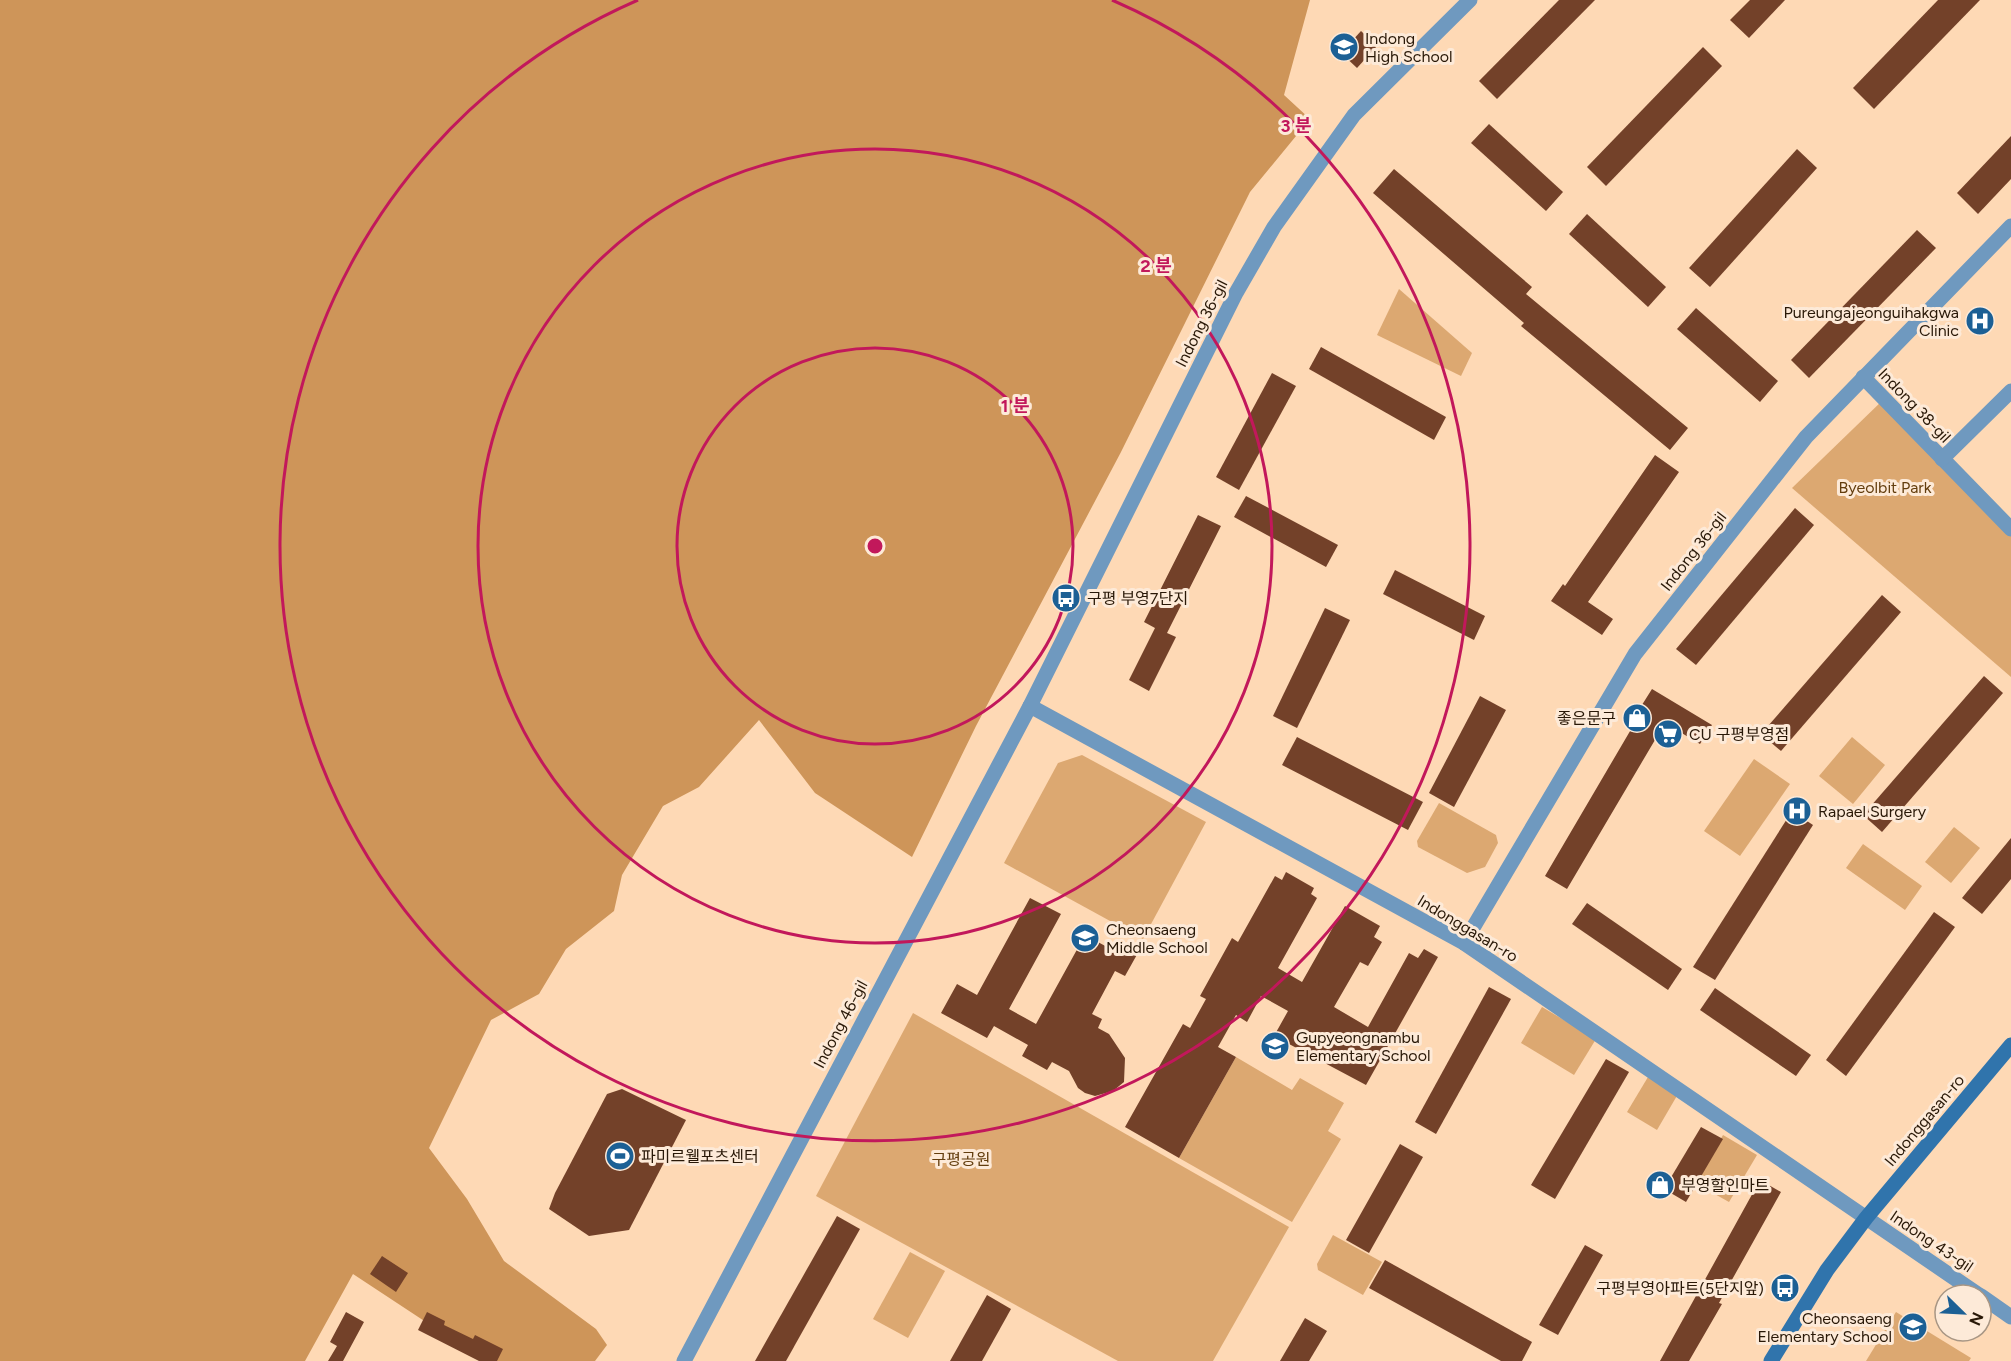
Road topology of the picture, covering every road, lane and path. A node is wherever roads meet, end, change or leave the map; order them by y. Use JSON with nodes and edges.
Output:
{"nodes":[{"id":1,"x":1470,"y":0,"type":"edge"},
{"id":2,"x":2011,"y":226,"type":"edge"},
{"id":3,"x":1863,"y":377,"type":"junction"},
{"id":4,"x":2011,"y":392,"type":"edge"},
{"id":5,"x":1942,"y":459,"type":"junction"},
{"id":6,"x":2011,"y":529,"type":"edge"},
{"id":7,"x":1030,"y":706,"type":"junction"},
{"id":8,"x":1464,"y":943,"type":"junction"},
{"id":9,"x":2011,"y":1045,"type":"edge"},
{"id":10,"x":1866,"y":1218,"type":"junction"},
{"id":11,"x":1961,"y":1283,"type":"edge"},
{"id":12,"x":1993,"y":1305,"type":"edge"},
{"id":13,"x":2011,"y":1317,"type":"edge"},
{"id":14,"x":684,"y":1361,"type":"edge"},
{"id":15,"x":1771,"y":1361,"type":"edge"}],
"edges":[{"from":1,"to":7,"type":"street","name":"Indong 36-gil"},
{"from":2,"to":3,"type":"street","name":"Indong 36-gil"},
{"from":3,"to":5,"type":"street","name":"Indong 38-gil"},
{"from":3,"to":8,"type":"street","name":"Indong 36-gil"},
{"from":4,"to":5,"type":"street","name":"Indong 38-gil"},
{"from":5,"to":6,"type":"street","name":"Indong 38-gil"},
{"from":7,"to":8,"type":"street","name":"Indonggasan-ro"},
{"from":7,"to":14,"type":"street","name":"Indong 46-gil"},
{"from":8,"to":10,"type":"street","name":"Indonggasan-ro"},
{"from":9,"to":10,"type":"main road","name":"Indonggasan-ro"},
{"from":10,"to":11,"type":"street","name":"Indong 43-gil"},
{"from":10,"to":15,"type":"main road","name":"Indonggasan-ro"},
{"from":12,"to":13,"type":"street","name":"Indong 43-gil"}]}
